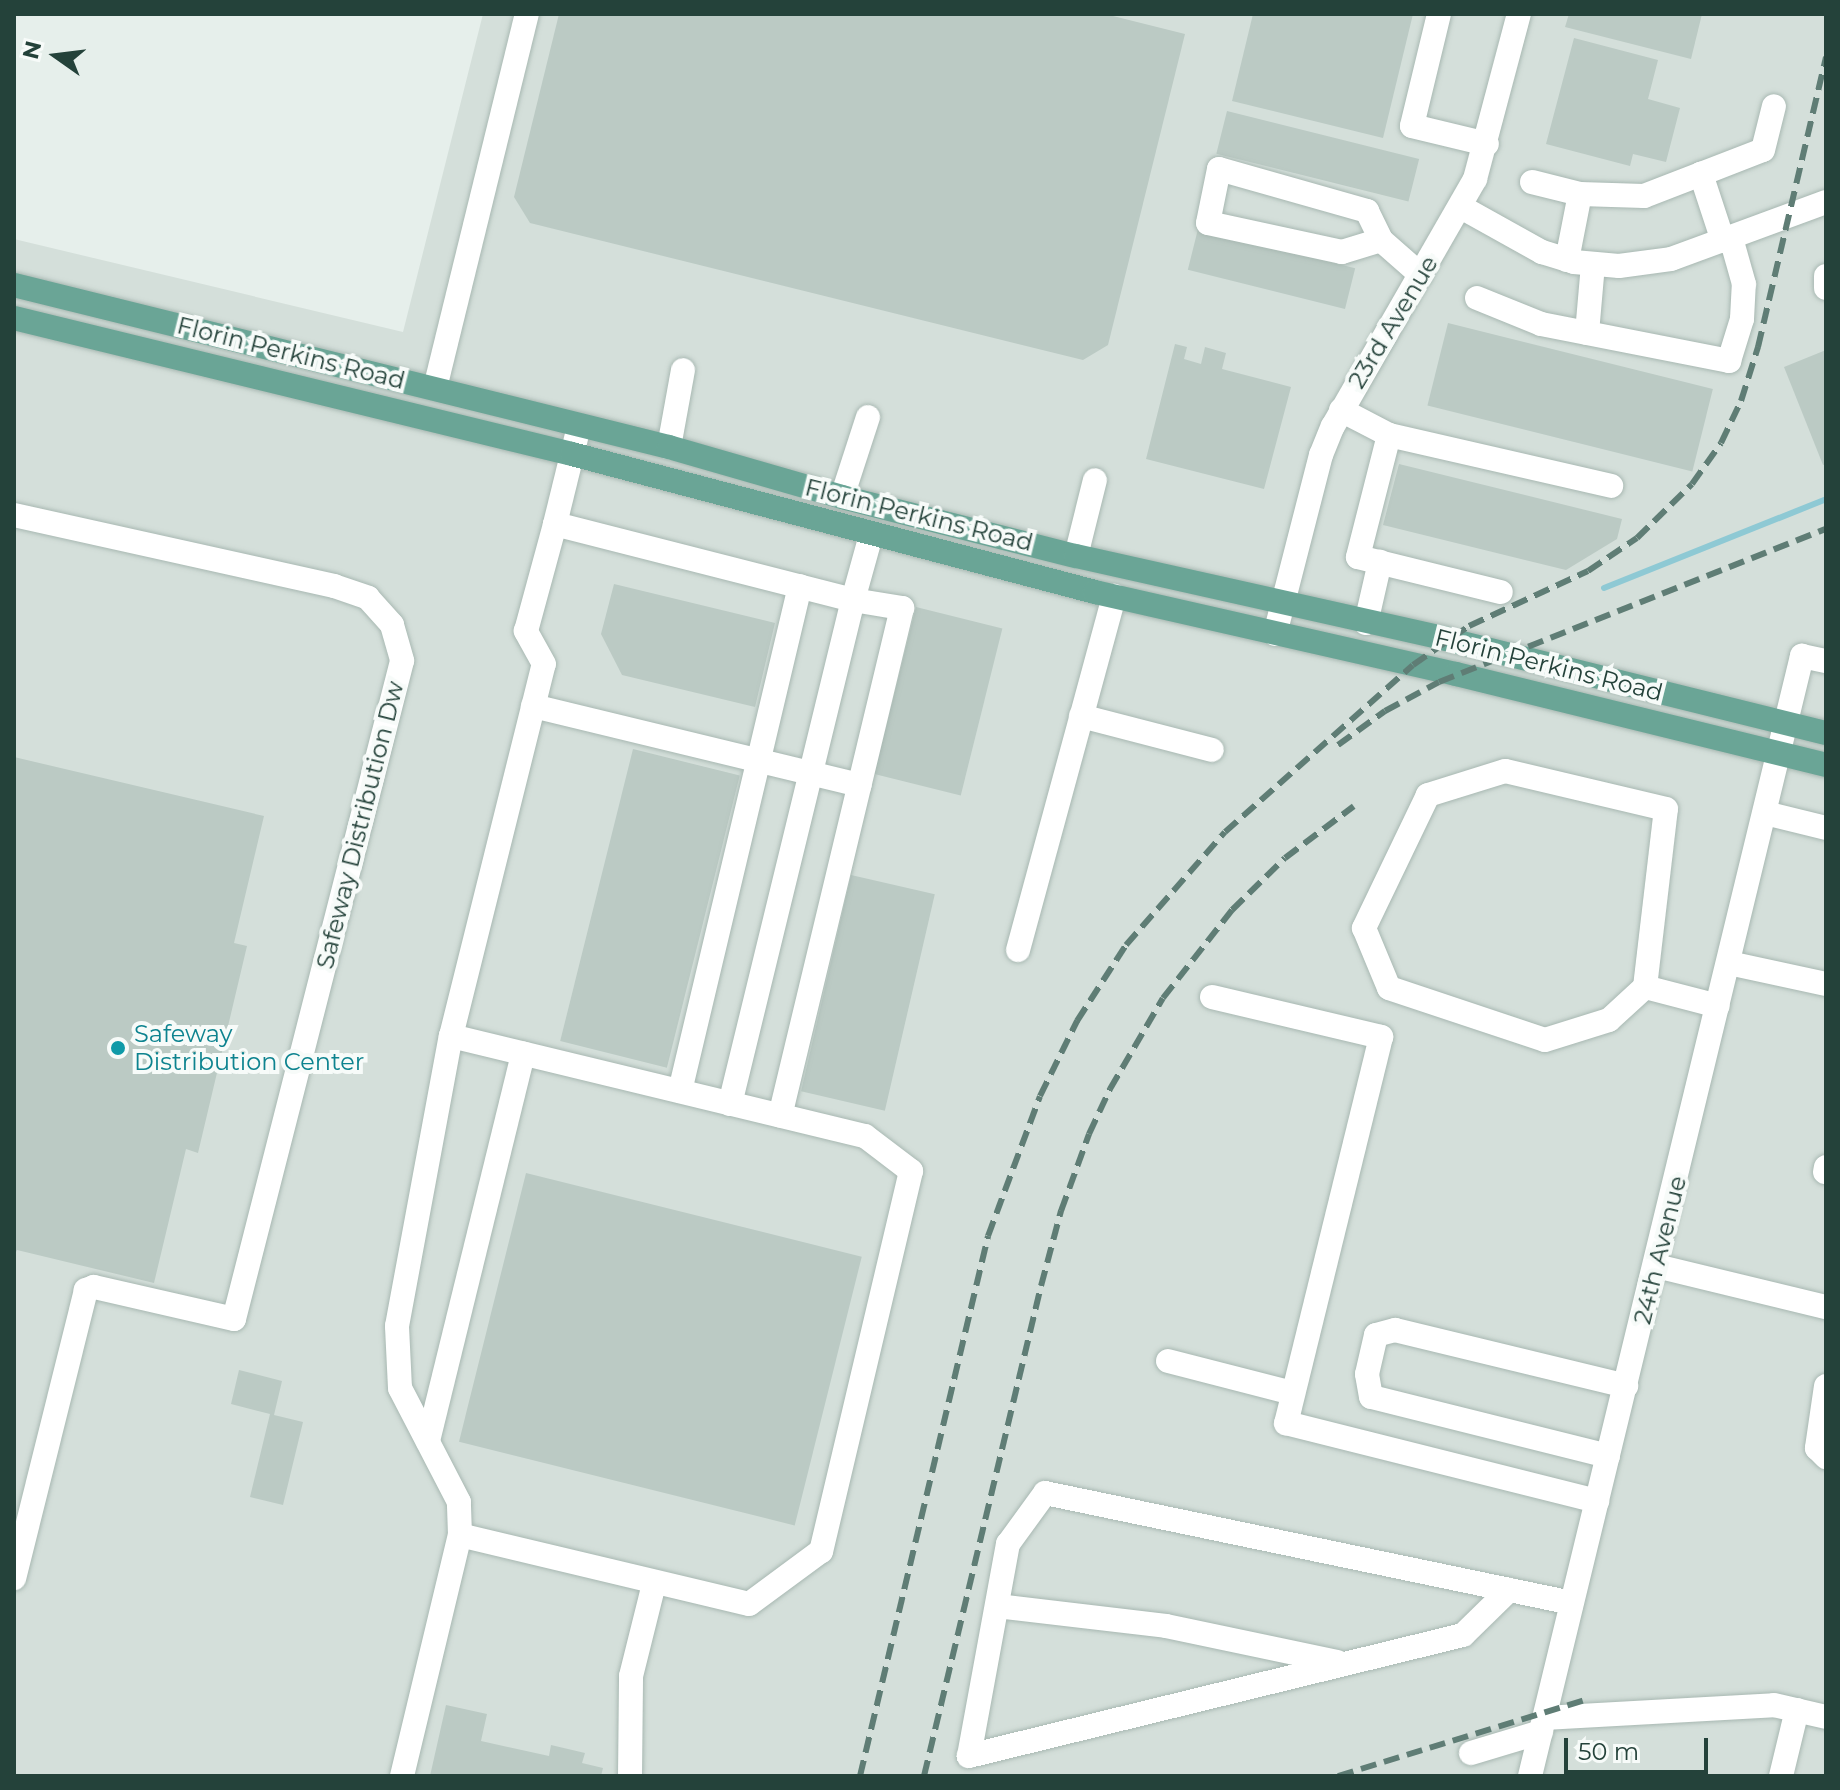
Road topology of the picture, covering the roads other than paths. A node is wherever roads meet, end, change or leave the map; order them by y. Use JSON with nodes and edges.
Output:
{"nodes":[{"id":1,"x":527,"y":14,"type":"edge"},
{"id":2,"x":1439,"y":14,"type":"edge"},
{"id":3,"x":1519,"y":14,"type":"edge"},
{"id":4,"x":1774,"y":106,"type":"dead end"},
{"id":5,"x":1487,"y":144,"type":"junction"},
{"id":6,"x":1701,"y":174,"type":"junction"},
{"id":7,"x":1532,"y":182,"type":"dead end"},
{"id":8,"x":1580,"y":194,"type":"junction"},
{"id":9,"x":1826,"y":202,"type":"edge"},
{"id":10,"x":1461,"y":207,"type":"junction"},
{"id":11,"x":1381,"y":240,"type":"junction"},
{"id":12,"x":1727,"y":240,"type":"junction"},
{"id":13,"x":1567,"y":260,"type":"junction"},
{"id":14,"x":1593,"y":265,"type":"junction"},
{"id":15,"x":1421,"y":275,"type":"junction"},
{"id":16,"x":1826,"y":276,"type":"edge"},
{"id":17,"x":14,"y":285,"type":"edge"},
{"id":18,"x":1826,"y":288,"type":"edge"},
{"id":19,"x":1477,"y":298,"type":"dead end"},
{"id":20,"x":14,"y":318,"type":"edge"},
{"id":21,"x":1587,"y":333,"type":"junction"},
{"id":22,"x":683,"y":370,"type":"dead end"},
{"id":23,"x":435,"y":388,"type":"junction"},
{"id":24,"x":1341,"y":410,"type":"junction"},
{"id":25,"x":868,"y":417,"type":"dead end"},
{"id":26,"x":579,"y":426,"type":"junction"},
{"id":27,"x":1389,"y":435,"type":"junction"},
{"id":28,"x":669,"y":447,"type":"junction"},
{"id":29,"x":572,"y":454,"type":"junction"},
{"id":30,"x":1095,"y":480,"type":"dead end"},
{"id":31,"x":1611,"y":486,"type":"dead end"},
{"id":32,"x":842,"y":497,"type":"junction"},
{"id":33,"x":14,"y":515,"type":"edge"},
{"id":34,"x":555,"y":524,"type":"junction"},
{"id":35,"x":871,"y":535,"type":"junction"},
{"id":36,"x":1076,"y":556,"type":"junction"},
{"id":37,"x":1380,"y":562,"type":"junction"},
{"id":38,"x":800,"y":586,"type":"junction"},
{"id":39,"x":1501,"y":592,"type":"dead end"},
{"id":40,"x":1114,"y":596,"type":"junction"},
{"id":41,"x":853,"y":600,"type":"junction"},
{"id":42,"x":1283,"y":605,"type":"junction"},
{"id":43,"x":1366,"y":623,"type":"junction"},
{"id":44,"x":1275,"y":634,"type":"junction"},
{"id":45,"x":1826,"y":661,"type":"edge"},
{"id":46,"x":533,"y":706,"type":"junction"},
{"id":47,"x":1081,"y":716,"type":"junction"},
{"id":48,"x":1787,"y":723,"type":"junction"},
{"id":49,"x":1826,"y":733,"type":"edge"},
{"id":50,"x":1212,"y":750,"type":"dead end"},
{"id":51,"x":1780,"y":754,"type":"junction"},
{"id":52,"x":759,"y":761,"type":"junction"},
{"id":53,"x":1826,"y":765,"type":"edge"},
{"id":54,"x":811,"y":773,"type":"junction"},
{"id":55,"x":860,"y":785,"type":"junction"},
{"id":56,"x":1765,"y":813,"type":"junction"},
{"id":57,"x":1826,"y":828,"type":"edge"},
{"id":58,"x":1018,"y":950,"type":"dead end"},
{"id":59,"x":1729,"y":963,"type":"junction"},
{"id":60,"x":1826,"y":984,"type":"edge"},
{"id":61,"x":1645,"y":987,"type":"junction"},
{"id":62,"x":1212,"y":997,"type":"dead end"},
{"id":63,"x":1718,"y":1006,"type":"junction"},
{"id":64,"x":451,"y":1036,"type":"junction"},
{"id":65,"x":523,"y":1053,"type":"junction"},
{"id":66,"x":680,"y":1091,"type":"junction"},
{"id":67,"x":730,"y":1104,"type":"junction"},
{"id":68,"x":780,"y":1116,"type":"junction"},
{"id":69,"x":1656,"y":1266,"type":"junction"},
{"id":70,"x":1826,"y":1307,"type":"edge"},
{"id":71,"x":1168,"y":1361,"type":"dead end"},
{"id":72,"x":1626,"y":1386,"type":"junction"},
{"id":73,"x":1826,"y":1386,"type":"edge"},
{"id":74,"x":1293,"y":1393,"type":"junction"},
{"id":75,"x":428,"y":1441,"type":"junction"},
{"id":76,"x":1608,"y":1456,"type":"junction"},
{"id":77,"x":1826,"y":1457,"type":"edge"},
{"id":78,"x":1597,"y":1501,"type":"junction"},
{"id":79,"x":460,"y":1535,"type":"junction"},
{"id":80,"x":14,"y":1578,"type":"edge"},
{"id":81,"x":654,"y":1584,"type":"junction"},
{"id":82,"x":1509,"y":1590,"type":"junction"},
{"id":83,"x":1572,"y":1603,"type":"junction"},
{"id":84,"x":997,"y":1606,"type":"junction"},
{"id":85,"x":1345,"y":1663,"type":"junction"},
{"id":86,"x":1797,"y":1710,"type":"junction"},
{"id":87,"x":1826,"y":1717,"type":"edge"},
{"id":88,"x":1542,"y":1725,"type":"junction"},
{"id":89,"x":1471,"y":1753,"type":"dead end"},
{"id":90,"x":402,"y":1776,"type":"edge"},
{"id":91,"x":630,"y":1776,"type":"edge"},
{"id":92,"x":1530,"y":1776,"type":"edge"},
{"id":93,"x":1781,"y":1776,"type":"edge"}],
"edges":[{"from":1,"to":23,"type":"street"},
{"from":2,"to":5,"type":"street"},
{"from":3,"to":5,"type":"street","name":"23rd Avenue"},
{"from":4,"to":6,"type":"street"},
{"from":5,"to":10,"type":"street","name":"23rd Avenue"},
{"from":6,"to":8,"type":"street"},
{"from":6,"to":12,"type":"street"},
{"from":7,"to":8,"type":"street"},
{"from":8,"to":13,"type":"street"},
{"from":9,"to":12,"type":"street"},
{"from":10,"to":13,"type":"street"},
{"from":10,"to":15,"type":"street","name":"23rd Avenue"},
{"from":11,"to":11,"type":"street"},
{"from":11,"to":15,"type":"street"},
{"from":12,"to":14,"type":"street"},
{"from":12,"to":21,"type":"street"},
{"from":13,"to":14,"type":"street"},
{"from":14,"to":21,"type":"street"},
{"from":15,"to":24,"type":"street","name":"23rd Avenue"},
{"from":16,"to":18,"type":"street"},
{"from":17,"to":23,"type":"main road","name":"Florin Perkins Road"},
{"from":19,"to":21,"type":"street"},
{"from":20,"to":29,"type":"main road","name":"Florin Perkins Road"},
{"from":22,"to":28,"type":"street"},
{"from":23,"to":26,"type":"main road","name":"Florin Perkins Road"},
{"from":24,"to":27,"type":"street"},
{"from":24,"to":42,"type":"street","name":"23rd Avenue"},
{"from":25,"to":32,"type":"street"},
{"from":26,"to":28,"type":"main road","name":"Florin Perkins Road"},
{"from":26,"to":29,"type":"street"},
{"from":27,"to":31,"type":"street"},
{"from":27,"to":37,"type":"street"},
{"from":28,"to":32,"type":"main road","name":"Florin Perkins Road"},
{"from":29,"to":34,"type":"street"},
{"from":29,"to":35,"type":"main road","name":"Florin Perkins Road"},
{"from":30,"to":36,"type":"street"},
{"from":32,"to":36,"type":"main road","name":"Florin Perkins Road"},
{"from":33,"to":80,"type":"street","name":"Safeway Distribution Dw"},
{"from":34,"to":38,"type":"street"},
{"from":34,"to":46,"type":"street"},
{"from":35,"to":40,"type":"main road","name":"Florin Perkins Road"},
{"from":35,"to":41,"type":"street"},
{"from":36,"to":42,"type":"main road","name":"Florin Perkins Road"},
{"from":37,"to":39,"type":"street"},
{"from":37,"to":43,"type":"street"},
{"from":38,"to":41,"type":"street"},
{"from":38,"to":52,"type":"street"},
{"from":40,"to":44,"type":"main road","name":"Florin Perkins Road"},
{"from":40,"to":47,"type":"street"},
{"from":41,"to":54,"type":"street"},
{"from":41,"to":55,"type":"street"},
{"from":42,"to":43,"type":"main road","name":"Florin Perkins Road"},
{"from":42,"to":44,"type":"street","name":"23rd Avenue"},
{"from":43,"to":48,"type":"main road","name":"Florin Perkins Road"},
{"from":44,"to":51,"type":"main road","name":"Florin Perkins Road"},
{"from":45,"to":48,"type":"street","name":"24th Avenue"},
{"from":46,"to":52,"type":"street"},
{"from":46,"to":64,"type":"street"},
{"from":47,"to":50,"type":"street"},
{"from":47,"to":58,"type":"street"},
{"from":48,"to":49,"type":"main road","name":"Florin Perkins Road"},
{"from":48,"to":51,"type":"street","name":"24th Avenue"},
{"from":51,"to":53,"type":"main road","name":"Florin Perkins Road"},
{"from":51,"to":56,"type":"street","name":"24th Avenue"},
{"from":52,"to":54,"type":"street"},
{"from":52,"to":66,"type":"street"},
{"from":54,"to":55,"type":"street"},
{"from":54,"to":67,"type":"street"},
{"from":55,"to":68,"type":"street"},
{"from":56,"to":57,"type":"street"},
{"from":56,"to":59,"type":"street","name":"24th Avenue"},
{"from":59,"to":60,"type":"street"},
{"from":59,"to":63,"type":"street","name":"24th Avenue"},
{"from":61,"to":61,"type":"street"},
{"from":61,"to":63,"type":"street"},
{"from":62,"to":74,"type":"street"},
{"from":63,"to":69,"type":"street","name":"24th Avenue"},
{"from":64,"to":65,"type":"street"},
{"from":64,"to":75,"type":"street"},
{"from":65,"to":66,"type":"street"},
{"from":65,"to":75,"type":"street"},
{"from":66,"to":67,"type":"street"},
{"from":67,"to":68,"type":"street"},
{"from":68,"to":81,"type":"street"},
{"from":69,"to":70,"type":"street"},
{"from":69,"to":72,"type":"street","name":"24th Avenue"},
{"from":71,"to":74,"type":"street"},
{"from":72,"to":76,"type":"street","name":"24th Avenue"},
{"from":72,"to":76,"type":"street"},
{"from":73,"to":77,"type":"street"},
{"from":74,"to":78,"type":"street"},
{"from":75,"to":79,"type":"street"},
{"from":76,"to":78,"type":"street","name":"24th Avenue"},
{"from":78,"to":83,"type":"street","name":"24th Avenue"},
{"from":79,"to":81,"type":"street"},
{"from":79,"to":90,"type":"street"},
{"from":81,"to":91,"type":"street"},
{"from":82,"to":83,"type":"street"},
{"from":82,"to":84,"type":"street"},
{"from":82,"to":85,"type":"street"},
{"from":83,"to":88,"type":"street","name":"24th Avenue"},
{"from":84,"to":85,"type":"street"},
{"from":84,"to":85,"type":"street"},
{"from":86,"to":87,"type":"street"},
{"from":86,"to":88,"type":"street"},
{"from":86,"to":93,"type":"street"},
{"from":88,"to":89,"type":"street"},
{"from":88,"to":92,"type":"street","name":"24th Avenue"}]}
